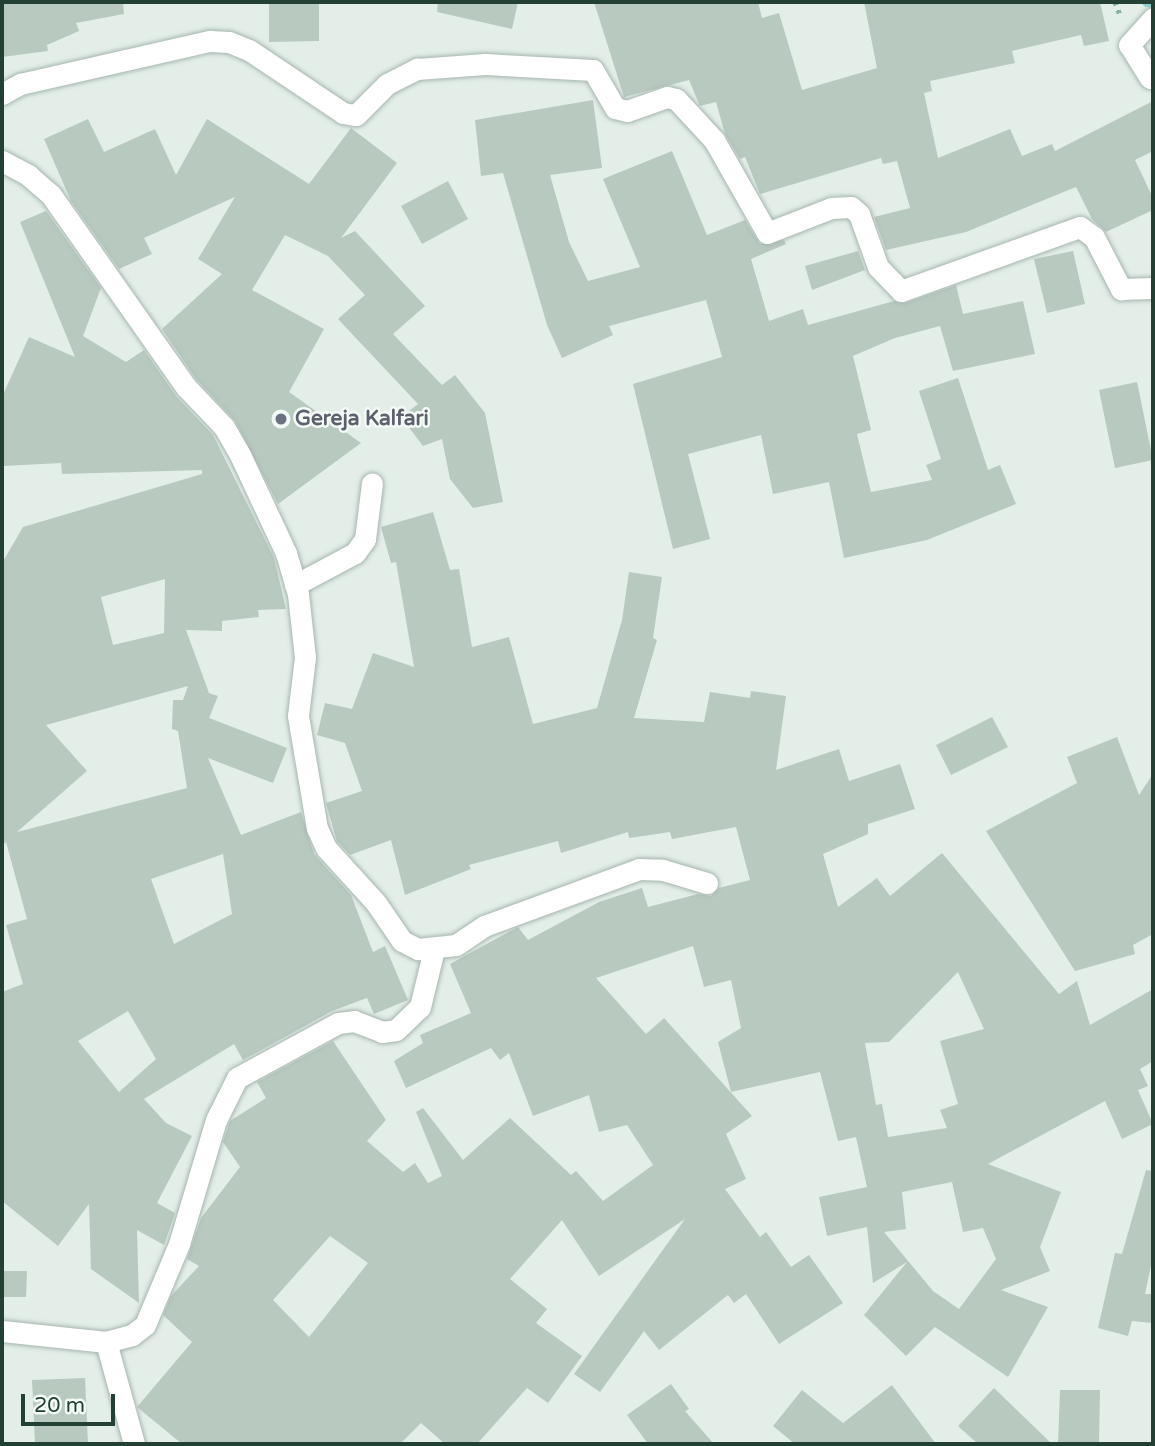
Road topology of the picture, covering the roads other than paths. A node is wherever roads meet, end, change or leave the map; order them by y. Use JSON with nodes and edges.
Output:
{"nodes":[{"id":1,"x":1152,"y":21,"type":"edge"},
{"id":2,"x":1150,"y":78,"type":"dead end"},
{"id":3,"x":2,"y":94,"type":"edge"},
{"id":4,"x":2,"y":161,"type":"edge"},
{"id":5,"x":1153,"y":288,"type":"edge"},
{"id":6,"x":372,"y":483,"type":"dead end"},
{"id":7,"x":295,"y":584,"type":"junction"},
{"id":8,"x":707,"y":883,"type":"dead end"},
{"id":9,"x":434,"y":949,"type":"junction"},
{"id":10,"x":2,"y":1331,"type":"edge"},
{"id":11,"x":106,"y":1342,"type":"junction"},
{"id":12,"x":134,"y":1444,"type":"edge"}],
"edges":[{"from":1,"to":2,"type":"street"},
{"from":3,"to":5,"type":"street"},
{"from":4,"to":7,"type":"street"},
{"from":6,"to":7,"type":"street"},
{"from":7,"to":9,"type":"street"},
{"from":8,"to":9,"type":"street"},
{"from":9,"to":11,"type":"street"},
{"from":10,"to":11,"type":"street"},
{"from":11,"to":12,"type":"street"}]}
